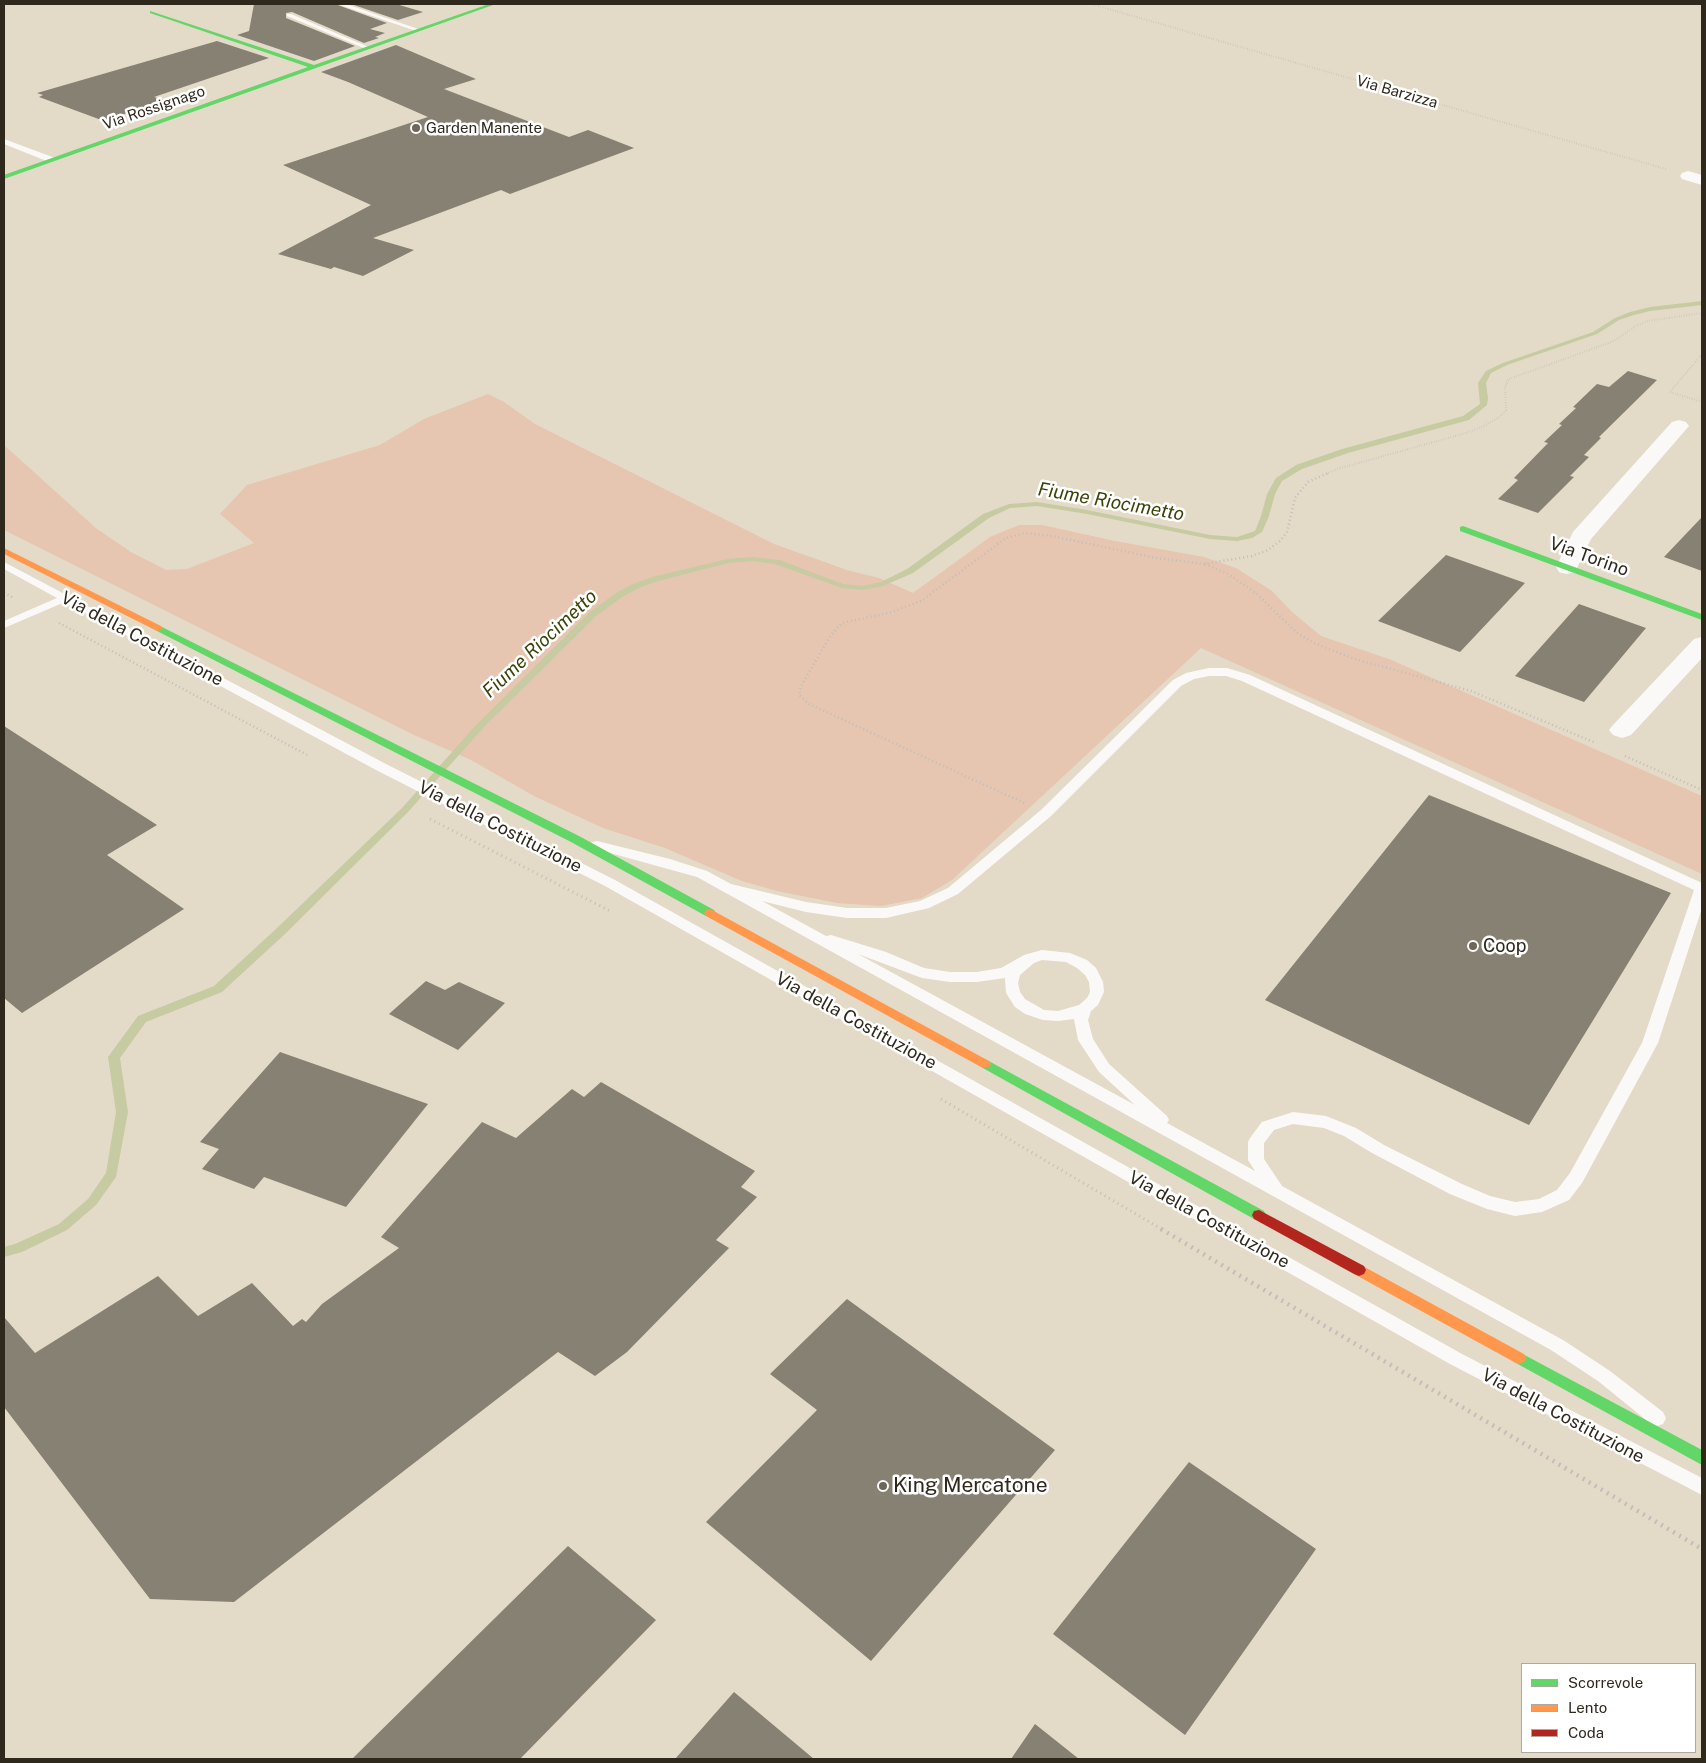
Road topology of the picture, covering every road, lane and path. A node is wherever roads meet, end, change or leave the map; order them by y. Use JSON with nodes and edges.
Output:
{"nodes":[{"id":1,"x":340,"y":4,"type":"edge"},
{"id":2,"x":493,"y":4,"type":"edge"},
{"id":3,"x":1091,"y":4,"type":"edge"},
{"id":4,"x":152,"y":12,"type":"dead end"},
{"id":5,"x":289,"y":15,"type":"dead end"},
{"id":6,"x":418,"y":30,"type":"junction"},
{"id":7,"x":368,"y":48,"type":"junction"},
{"id":8,"x":313,"y":67,"type":"junction"},
{"id":9,"x":4,"y":141,"type":"edge"},
{"id":10,"x":52,"y":160,"type":"junction"},
{"id":11,"x":4,"y":177,"type":"edge"},
{"id":12,"x":1695,"y":178,"type":"edge"},
{"id":13,"x":1702,"y":313,"type":"edge"},
{"id":14,"x":1702,"y":354,"type":"edge"},
{"id":15,"x":1702,"y":402,"type":"edge"},
{"id":16,"x":1679,"y":426,"type":"dead end"},
{"id":17,"x":1463,"y":529,"type":"dead end"},
{"id":18,"x":4,"y":551,"type":"edge"},
{"id":19,"x":1204,"y":564,"type":"junction"},
{"id":20,"x":4,"y":565,"type":"edge"},
{"id":21,"x":1567,"y":568,"type":"junction"},
{"id":22,"x":4,"y":593,"type":"edge"},
{"id":23,"x":66,"y":598,"type":"junction"},
{"id":24,"x":37,"y":611,"type":"junction"},
{"id":25,"x":1702,"y":617,"type":"edge"},
{"id":26,"x":4,"y":625,"type":"edge"},
{"id":27,"x":1702,"y":644,"type":"edge"},
{"id":28,"x":1614,"y":739,"type":"junction"},
{"id":29,"x":316,"y":760,"type":"dead end"},
{"id":30,"x":1702,"y":790,"type":"edge"},
{"id":31,"x":1046,"y":813,"type":"junction"},
{"id":32,"x":427,"y":818,"type":"dead end"},
{"id":33,"x":575,"y":839,"type":"junction"},
{"id":34,"x":727,"y":888,"type":"junction"},
{"id":35,"x":615,"y":914,"type":"dead end"},
{"id":36,"x":815,"y":936,"type":"junction"},
{"id":37,"x":1020,"y":965,"type":"junction"},
{"id":38,"x":1084,"y":1009,"type":"junction"},
{"id":39,"x":933,"y":1094,"type":"dead end"},
{"id":40,"x":1180,"y":1137,"type":"junction"},
{"id":41,"x":1276,"y":1190,"type":"junction"},
{"id":42,"x":1698,"y":1455,"type":"edge"},
{"id":43,"x":1702,"y":1487,"type":"edge"},
{"id":44,"x":1702,"y":1549,"type":"edge"}],
"edges":[{"from":1,"to":6,"type":"lane"},
{"from":2,"to":6,"type":"main road","name":"Via Rossignago"},
{"from":3,"to":12,"type":"path","name":"Via Barzizza"},
{"from":4,"to":8,"type":"main road"},
{"from":5,"to":7,"type":"lane"},
{"from":6,"to":7,"type":"main road","name":"Via Rossignago"},
{"from":7,"to":8,"type":"main road","name":"Via Rossignago"},
{"from":8,"to":10,"type":"main road","name":"Via Rossignago"},
{"from":9,"to":10,"type":"lane"},
{"from":10,"to":11,"type":"main road","name":"Via Rossignago"},
{"from":13,"to":19,"type":"path"},
{"from":14,"to":15,"type":"path"},
{"from":16,"to":21,"type":"street"},
{"from":17,"to":21,"type":"main road","name":"Via Torino"},
{"from":18,"to":33,"type":"main road","name":"Via della Costituzione"},
{"from":19,"to":28,"type":"path"},
{"from":19,"to":31,"type":"path"},
{"from":20,"to":23,"type":"lane","name":"Via della Costituzione"},
{"from":21,"to":25,"type":"main road","name":"Via Torino"},
{"from":22,"to":24,"type":"path"},
{"from":23,"to":24,"type":"lane"},
{"from":23,"to":43,"type":"lane","name":"Via della Costituzione"},
{"from":24,"to":26,"type":"lane"},
{"from":24,"to":29,"type":"path"},
{"from":27,"to":28,"type":"street"},
{"from":28,"to":30,"type":"path"},
{"from":31,"to":34,"type":"lane"},
{"from":31,"to":41,"type":"lane"},
{"from":32,"to":35,"type":"path"},
{"from":33,"to":34,"type":"lane"},
{"from":33,"to":42,"type":"main road","name":"Via della Costituzione"},
{"from":34,"to":36,"type":"lane"},
{"from":36,"to":37,"type":"lane"},
{"from":36,"to":40,"type":"lane"},
{"from":37,"to":38,"type":"lane"},
{"from":37,"to":38,"type":"lane"},
{"from":38,"to":40,"type":"lane"},
{"from":39,"to":44,"type":"path"},
{"from":40,"to":41,"type":"lane"},
{"from":41,"to":42,"type":"lane"}]}
